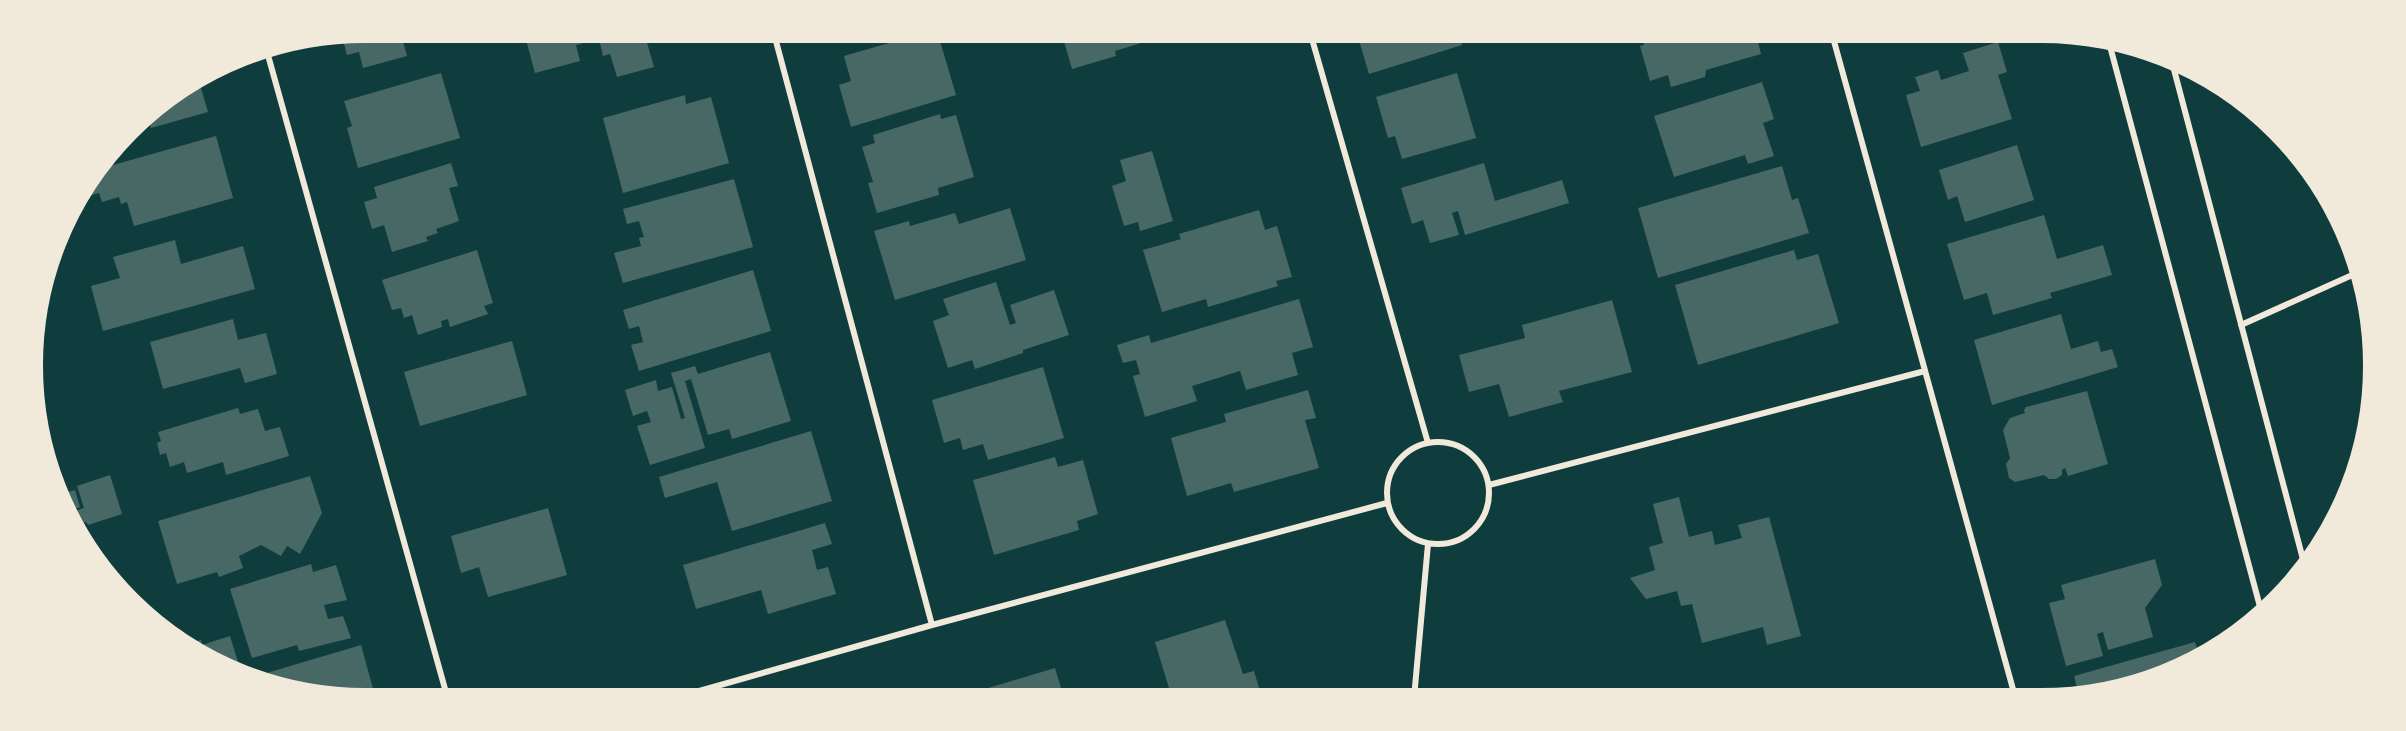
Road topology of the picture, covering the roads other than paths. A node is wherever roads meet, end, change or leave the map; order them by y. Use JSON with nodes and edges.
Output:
{"nodes":[{"id":1,"x":775,"y":39,"type":"edge"},
{"id":2,"x":1312,"y":39,"type":"edge"},
{"id":3,"x":1833,"y":39,"type":"edge"},
{"id":4,"x":2110,"y":46,"type":"edge"},
{"id":5,"x":268,"y":54,"type":"edge"},
{"id":6,"x":2174,"y":68,"type":"edge"},
{"id":7,"x":2354,"y":275,"type":"edge"},
{"id":8,"x":2241,"y":325,"type":"junction"},
{"id":9,"x":1925,"y":371,"type":"junction"},
{"id":10,"x":1428,"y":443,"type":"junction"},
{"id":11,"x":1489,"y":485,"type":"junction"},
{"id":12,"x":1387,"y":503,"type":"junction"},
{"id":13,"x":1428,"y":544,"type":"junction"},
{"id":14,"x":2303,"y":560,"type":"edge"},
{"id":15,"x":2260,"y":607,"type":"edge"},
{"id":16,"x":932,"y":625,"type":"junction"},
{"id":17,"x":446,"y":692,"type":"edge"},
{"id":18,"x":696,"y":692,"type":"edge"},
{"id":19,"x":1415,"y":692,"type":"edge"},
{"id":20,"x":2014,"y":692,"type":"edge"}],
"edges":[{"from":1,"to":16,"type":"street"},
{"from":2,"to":10,"type":"street"},
{"from":3,"to":9,"type":"street"},
{"from":4,"to":15,"type":"street"},
{"from":5,"to":17,"type":"street"},
{"from":6,"to":8,"type":"street"},
{"from":7,"to":8,"type":"street"},
{"from":8,"to":14,"type":"street"},
{"from":9,"to":11,"type":"street"},
{"from":9,"to":20,"type":"street"},
{"from":10,"to":11,"type":"street"},
{"from":10,"to":12,"type":"street"},
{"from":11,"to":13,"type":"street"},
{"from":12,"to":13,"type":"street"},
{"from":12,"to":16,"type":"street"},
{"from":13,"to":19,"type":"street"},
{"from":16,"to":18,"type":"street"}]}
